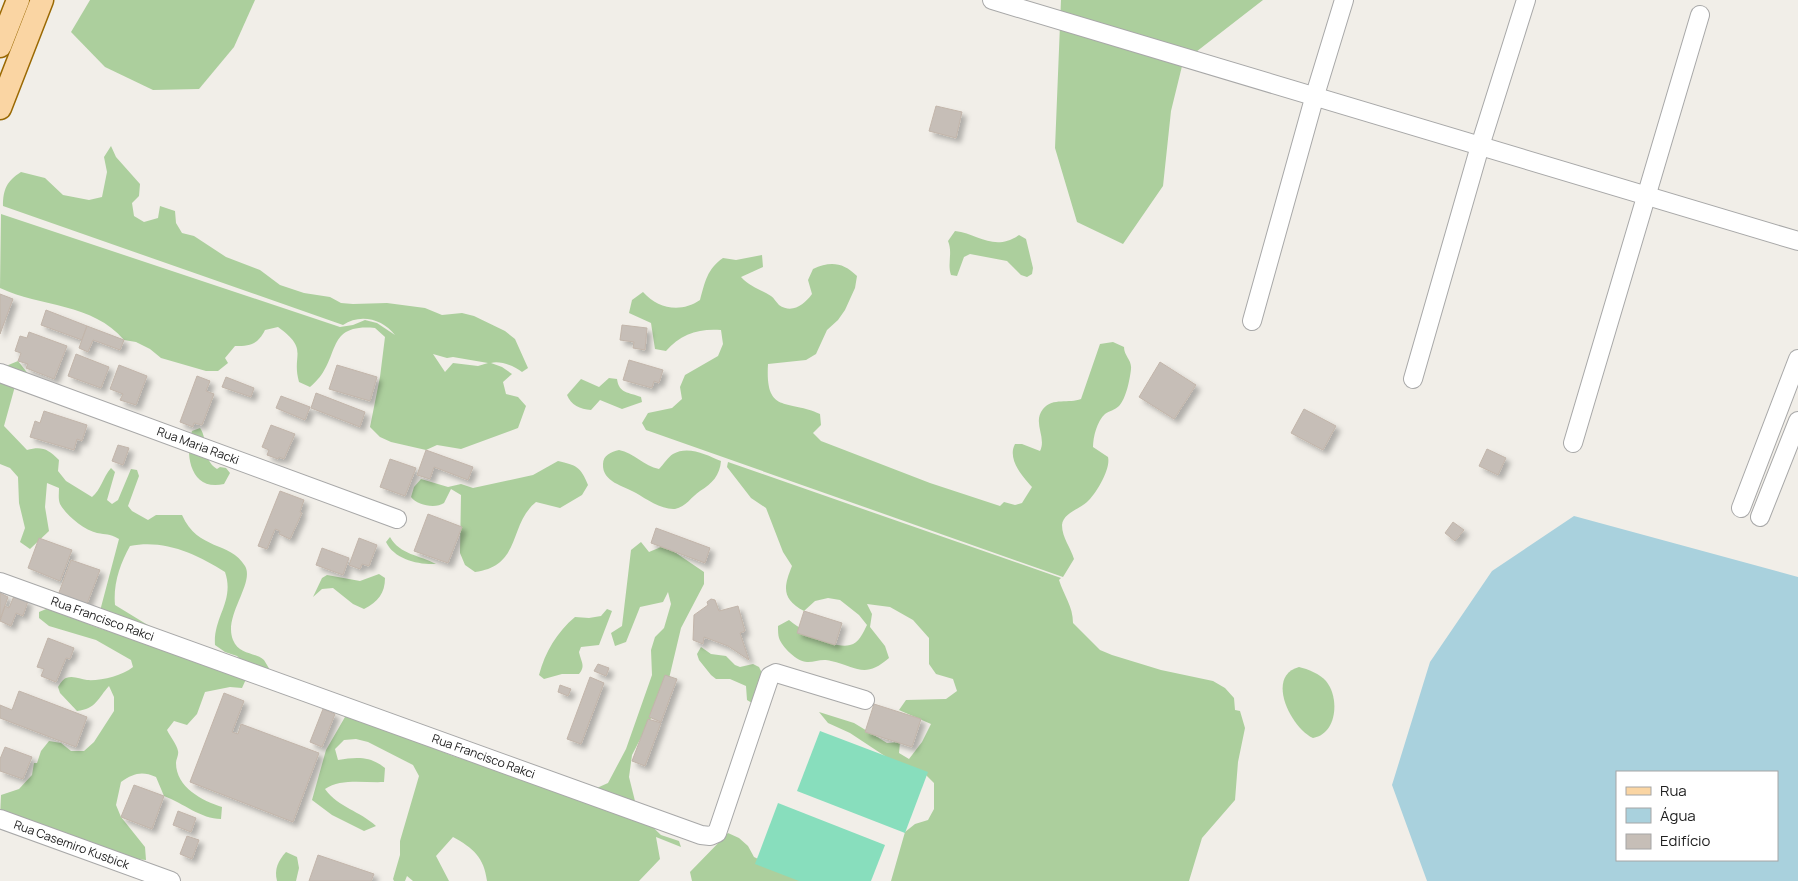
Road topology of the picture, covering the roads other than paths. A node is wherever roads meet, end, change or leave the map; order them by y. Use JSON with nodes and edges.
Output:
{"nodes":[{"id":1,"x":18,"y":0,"type":"edge"},
{"id":2,"x":42,"y":0,"type":"edge"},
{"id":3,"x":992,"y":0,"type":"edge"},
{"id":4,"x":1344,"y":0,"type":"edge"},
{"id":5,"x":1526,"y":0,"type":"edge"},
{"id":6,"x":1700,"y":15,"type":"dead end"},
{"id":7,"x":0,"y":46,"type":"edge"},
{"id":8,"x":1314,"y":95,"type":"junction"},
{"id":9,"x":0,"y":108,"type":"edge"},
{"id":10,"x":1480,"y":146,"type":"junction"},
{"id":11,"x":1646,"y":194,"type":"junction"},
{"id":12,"x":1798,"y":241,"type":"edge"},
{"id":13,"x":1252,"y":321,"type":"dead end"},
{"id":14,"x":1798,"y":359,"type":"edge"},
{"id":15,"x":0,"y":373,"type":"edge"},
{"id":16,"x":1413,"y":379,"type":"dead end"},
{"id":17,"x":1798,"y":421,"type":"edge"},
{"id":18,"x":1573,"y":443,"type":"dead end"},
{"id":19,"x":1741,"y":508,"type":"dead end"},
{"id":20,"x":1760,"y":517,"type":"dead end"},
{"id":21,"x":397,"y":519,"type":"dead end"},
{"id":22,"x":0,"y":582,"type":"edge"},
{"id":23,"x":865,"y":700,"type":"dead end"},
{"id":24,"x":0,"y":819,"type":"edge"},
{"id":25,"x":171,"y":881,"type":"edge"}],
"edges":[{"from":1,"to":7,"type":"main road"},
{"from":2,"to":9,"type":"main road"},
{"from":3,"to":8,"type":"street"},
{"from":4,"to":8,"type":"street"},
{"from":5,"to":10,"type":"street"},
{"from":6,"to":11,"type":"street"},
{"from":8,"to":10,"type":"street"},
{"from":8,"to":13,"type":"street"},
{"from":10,"to":11,"type":"street"},
{"from":10,"to":16,"type":"street"},
{"from":11,"to":12,"type":"street"},
{"from":11,"to":18,"type":"street"},
{"from":14,"to":19,"type":"street"},
{"from":15,"to":21,"type":"street","name":"Rua Maria Racki"},
{"from":17,"to":20,"type":"street"},
{"from":22,"to":23,"type":"street","name":"Rua Francisco Rakci"},
{"from":24,"to":25,"type":"street","name":"Rua Casemiro Kusbick"}]}
